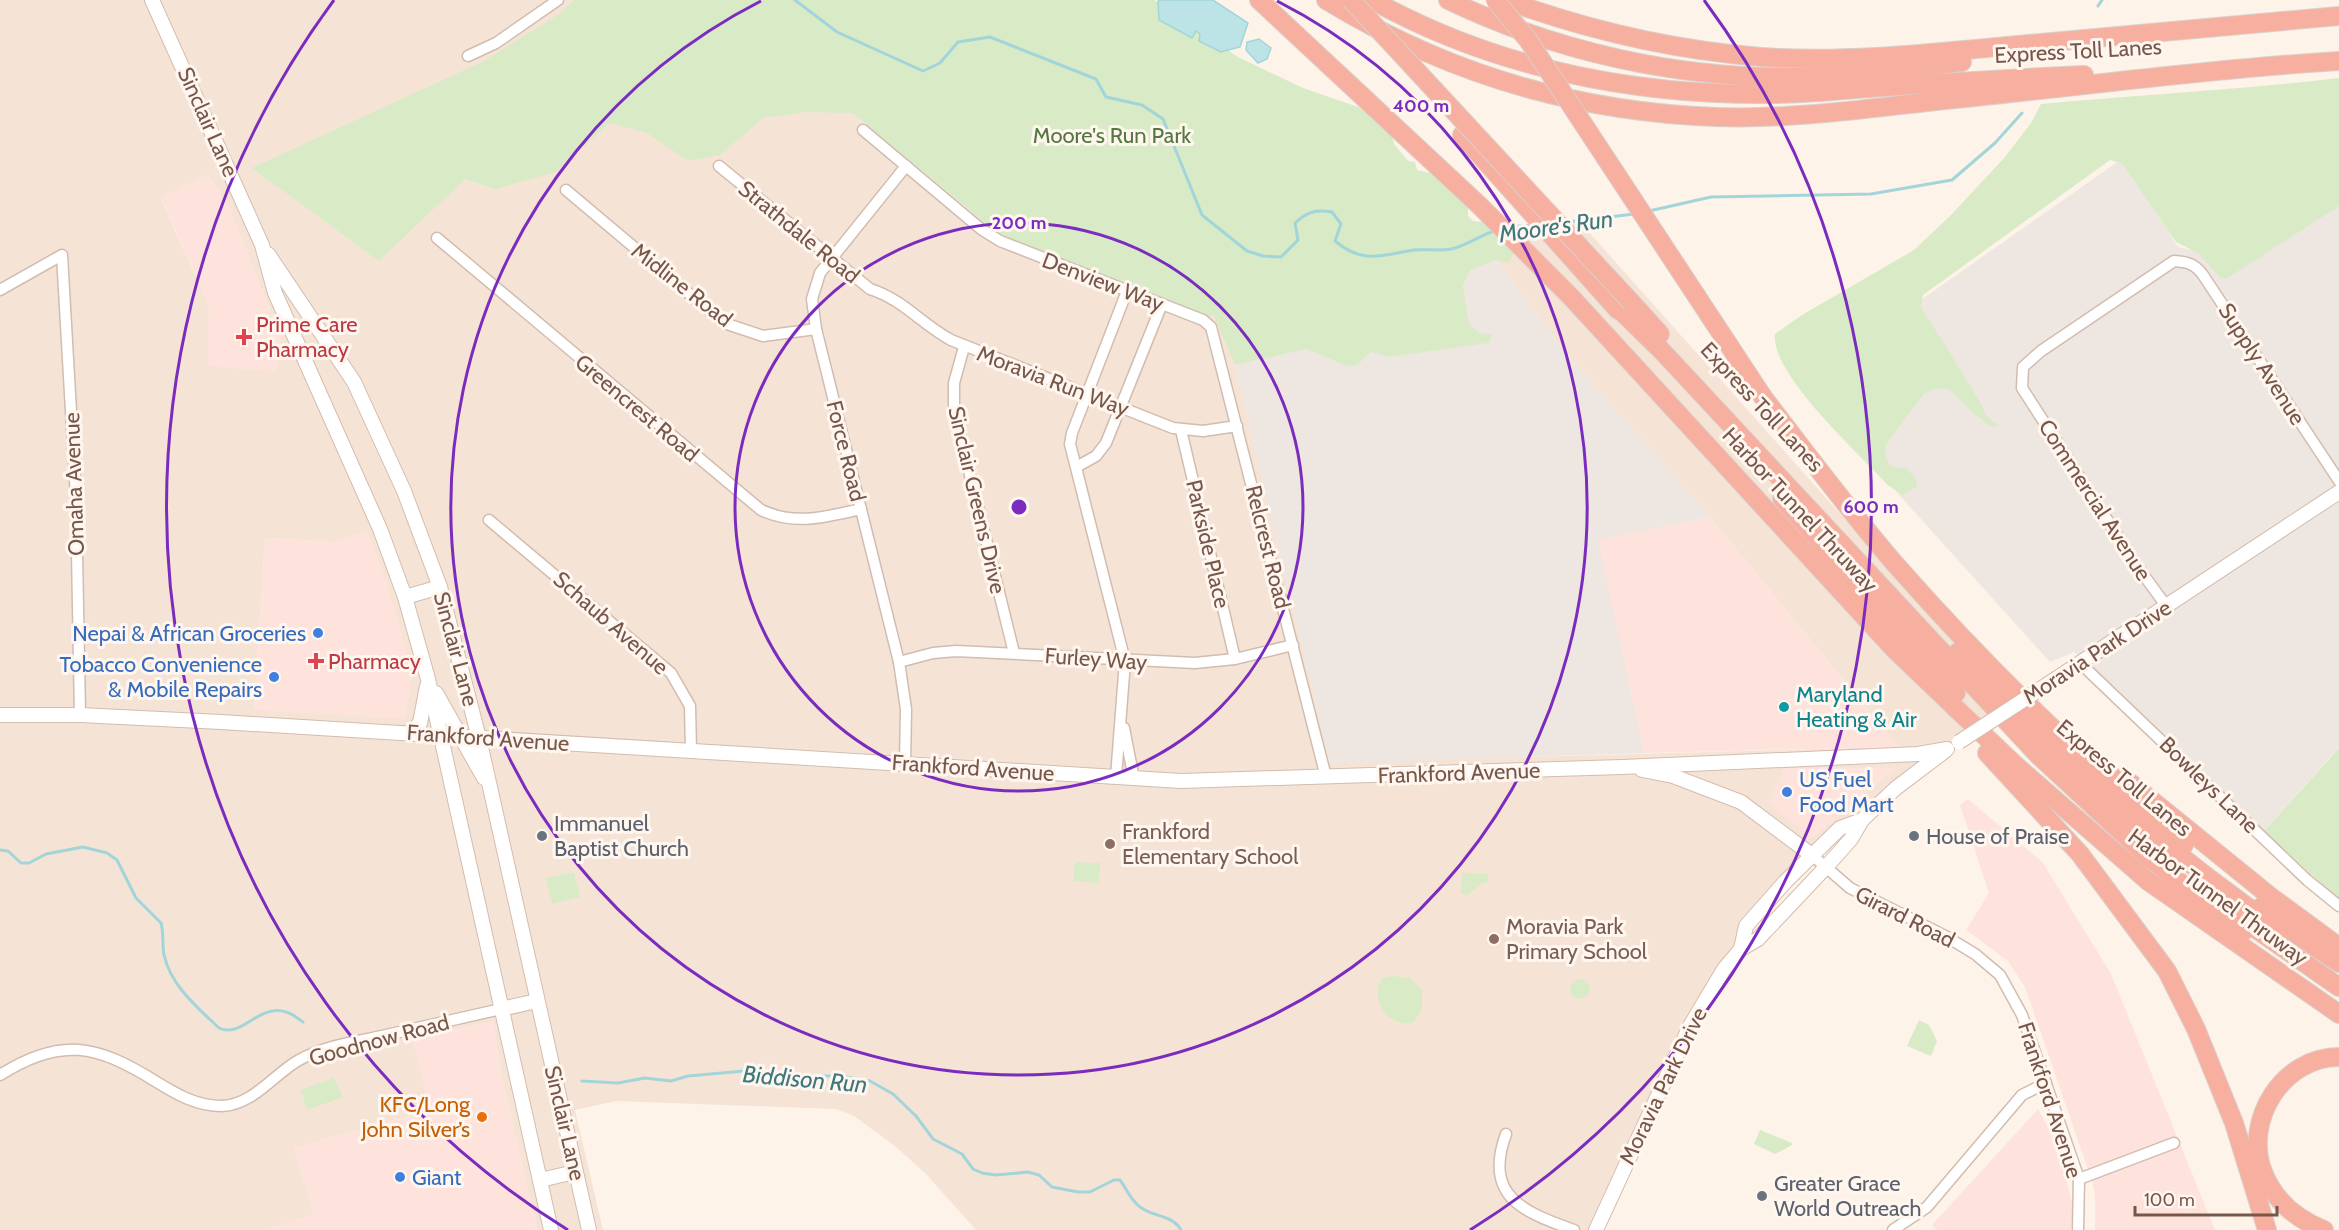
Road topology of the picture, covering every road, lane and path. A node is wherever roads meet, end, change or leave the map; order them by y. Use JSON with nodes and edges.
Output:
{"nodes":[{"id":1,"x":152,"y":0,"type":"edge"},
{"id":2,"x":558,"y":0,"type":"edge"},
{"id":3,"x":1259,"y":0,"type":"edge"},
{"id":4,"x":1326,"y":0,"type":"edge"},
{"id":5,"x":1337,"y":0,"type":"edge"},
{"id":6,"x":1351,"y":0,"type":"edge"},
{"id":7,"x":1372,"y":0,"type":"edge"},
{"id":8,"x":1449,"y":0,"type":"edge"},
{"id":9,"x":1494,"y":0,"type":"edge"},
{"id":10,"x":1505,"y":0,"type":"edge"},
{"id":11,"x":2339,"y":16,"type":"edge"},
{"id":12,"x":2054,"y":42,"type":"junction"},
{"id":13,"x":468,"y":56,"type":"dead end"},
{"id":14,"x":2337,"y":61,"type":"edge"},
{"id":15,"x":863,"y":130,"type":"dead end"},
{"id":16,"x":719,"y":166,"type":"dead end"},
{"id":17,"x":906,"y":166,"type":"junction"},
{"id":18,"x":566,"y":190,"type":"dead end"},
{"id":19,"x":437,"y":238,"type":"dead end"},
{"id":20,"x":262,"y":245,"type":"junction"},
{"id":21,"x":831,"y":259,"type":"junction"},
{"id":22,"x":0,"y":290,"type":"edge"},
{"id":23,"x":1127,"y":291,"type":"junction"},
{"id":24,"x":882,"y":293,"type":"joint"},
{"id":25,"x":1612,"y":303,"type":"junction"},
{"id":26,"x":1162,"y":304,"type":"junction"},
{"id":27,"x":1203,"y":320,"type":"joint"},
{"id":28,"x":816,"y":329,"type":"junction"},
{"id":29,"x":964,"y":347,"type":"junction"},
{"id":30,"x":2025,"y":393,"type":"joint"},
{"id":31,"x":1087,"y":395,"type":"junction"},
{"id":32,"x":1122,"y":408,"type":"junction"},
{"id":33,"x":1238,"y":426,"type":"junction"},
{"id":34,"x":1181,"y":430,"type":"junction"},
{"id":35,"x":1078,"y":466,"type":"junction"},
{"id":36,"x":2339,"y":481,"type":"edge"},
{"id":37,"x":2339,"y":492,"type":"edge"},
{"id":38,"x":861,"y":509,"type":"junction"},
{"id":39,"x":489,"y":520,"type":"dead end"},
{"id":40,"x":440,"y":587,"type":"junction"},
{"id":41,"x":405,"y":597,"type":"junction"},
{"id":42,"x":2167,"y":607,"type":"junction"},
{"id":43,"x":1968,"y":642,"type":"junction"},
{"id":44,"x":1293,"y":645,"type":"junction"},
{"id":45,"x":1894,"y":649,"type":"junction"},
{"id":46,"x":1014,"y":653,"type":"junction"},
{"id":47,"x":1235,"y":659,"type":"junction"},
{"id":48,"x":1125,"y":661,"type":"junction"},
{"id":49,"x":899,"y":662,"type":"junction"},
{"id":50,"x":2080,"y":663,"type":"junction"},
{"id":51,"x":428,"y":679,"type":"junction"},
{"id":52,"x":0,"y":715,"type":"edge"},
{"id":53,"x":80,"y":715,"type":"junction"},
{"id":54,"x":1121,"y":716,"type":"junction"},
{"id":55,"x":410,"y":733,"type":"junction"},
{"id":56,"x":441,"y":735,"type":"junction"},
{"id":57,"x":460,"y":736,"type":"junction"},
{"id":58,"x":479,"y":738,"type":"junction"},
{"id":59,"x":1947,"y":749,"type":"junction"},
{"id":60,"x":691,"y":751,"type":"junction"},
{"id":61,"x":1682,"y":763,"type":"junction"},
{"id":62,"x":905,"y":764,"type":"junction"},
{"id":63,"x":1622,"y":767,"type":"junction"},
{"id":64,"x":2070,"y":769,"type":"junction"},
{"id":65,"x":1116,"y":777,"type":"junction"},
{"id":66,"x":1326,"y":777,"type":"junction"},
{"id":67,"x":1134,"y":779,"type":"junction"},
{"id":68,"x":1712,"y":789,"type":"junction"},
{"id":69,"x":491,"y":791,"type":"junction"},
{"id":70,"x":1862,"y":820,"type":"junction"},
{"id":71,"x":2082,"y":823,"type":"junction"},
{"id":72,"x":1813,"y":856,"type":"junction"},
{"id":73,"x":1826,"y":867,"type":"junction"},
{"id":74,"x":2339,"y":906,"type":"edge"},
{"id":75,"x":2268,"y":915,"type":"junction"},
{"id":76,"x":2339,"y":946,"type":"edge"},
{"id":77,"x":1741,"y":949,"type":"junction"},
{"id":78,"x":2339,"y":963,"type":"edge"},
{"id":79,"x":2000,"y":975,"type":"joint"},
{"id":80,"x":2339,"y":987,"type":"edge"},
{"id":81,"x":2339,"y":999,"type":"edge"},
{"id":82,"x":537,"y":1001,"type":"junction"},
{"id":83,"x":501,"y":1009,"type":"junction"},
{"id":84,"x":2339,"y":1014,"type":"edge"},
{"id":85,"x":2339,"y":1057,"type":"edge"},
{"id":86,"x":0,"y":1075,"type":"edge"},
{"id":87,"x":2046,"y":1083,"type":"junction"},
{"id":88,"x":1506,"y":1134,"type":"dead end"},
{"id":89,"x":2174,"y":1143,"type":"dead end"},
{"id":90,"x":575,"y":1172,"type":"junction"},
{"id":91,"x":2079,"y":1179,"type":"junction"},
{"id":92,"x":540,"y":1180,"type":"junction"},
{"id":93,"x":2256,"y":1192,"type":"junction"},
{"id":94,"x":551,"y":1230,"type":"edge"},
{"id":95,"x":589,"y":1230,"type":"edge"},
{"id":96,"x":1574,"y":1230,"type":"edge"},
{"id":97,"x":1596,"y":1230,"type":"edge"},
{"id":98,"x":1893,"y":1230,"type":"edge"},
{"id":99,"x":2078,"y":1230,"type":"edge"},
{"id":100,"x":2256,"y":1230,"type":"edge"},
{"id":101,"x":2267,"y":1230,"type":"edge"},
{"id":102,"x":2324,"y":1230,"type":"edge"}],
"edges":[{"from":1,"to":20,"type":"street","name":"Sinclair Lane"},
{"from":2,"to":13,"type":"street"},
{"from":3,"to":45,"type":"highway","name":"Harbor Tunnel Thruway"},
{"from":4,"to":14,"type":"highway"},
{"from":5,"to":25,"type":"highway","name":"Express Toll Lanes"},
{"from":6,"to":64,"type":"highway","name":"Express Toll Lanes","bridge":true},
{"from":7,"to":14,"type":"highway","name":"Express Toll Lanes"},
{"from":8,"to":12,"type":"highway","name":"Express Toll Lanes"},
{"from":9,"to":43,"type":"highway","name":"Harbor Tunnel Thruway","bridge":true},
{"from":10,"to":12,"type":"highway"},
{"from":11,"to":12,"type":"highway"},
{"from":15,"to":17,"type":"street","name":"Denview Way"},
{"from":16,"to":21,"type":"street","name":"Strathdale Road"},
{"from":17,"to":21,"type":"street","name":"Force Road"},
{"from":17,"to":23,"type":"street","name":"Denview Way"},
{"from":18,"to":28,"type":"street","name":"Midline Road"},
{"from":19,"to":38,"type":"street","name":"Greencrest Road"},
{"from":20,"to":40,"type":"street","name":"Sinclair Lane"},
{"from":20,"to":41,"type":"street","name":"Sinclair Lane"},
{"from":21,"to":24,"type":"street","name":"Strathdale Road"},
{"from":21,"to":28,"type":"street","name":"Force Road"},
{"from":22,"to":53,"type":"street","name":"Omaha Avenue"},
{"from":23,"to":26,"type":"street","name":"Denview Way"},
{"from":23,"to":31,"type":"street"},
{"from":24,"to":29,"type":"street","name":"Moravia Run Way"},
{"from":25,"to":71,"type":"highway","name":"Express Toll Lanes"},
{"from":25,"to":81,"type":"highway"},
{"from":26,"to":27,"type":"street","name":"Denview Way"},
{"from":26,"to":32,"type":"street"},
{"from":27,"to":33,"type":"street","name":"Relcrest Road"},
{"from":28,"to":38,"type":"street","name":"Force Road"},
{"from":29,"to":31,"type":"street","name":"Moravia Run Way"},
{"from":29,"to":46,"type":"street","name":"Sinclair Greens Drive"},
{"from":30,"to":36,"type":"street","name":"Supply Avenue"},
{"from":30,"to":42,"type":"street","name":"Commercial Avenue"},
{"from":31,"to":32,"type":"street","name":"Moravia Run Way"},
{"from":31,"to":35,"type":"street"},
{"from":32,"to":34,"type":"street","name":"Moravia Run Way"},
{"from":32,"to":35,"type":"street"},
{"from":33,"to":34,"type":"street","name":"Moravia Run Way"},
{"from":33,"to":44,"type":"street","name":"Relcrest Road"},
{"from":34,"to":47,"type":"street","name":"Parkside Place"},
{"from":35,"to":48,"type":"street"},
{"from":37,"to":42,"type":"street","name":"Moravia Park Drive"},
{"from":38,"to":49,"type":"street","name":"Force Road"},
{"from":39,"to":60,"type":"street","name":"Schaub Avenue"},
{"from":40,"to":41,"type":"street"},
{"from":40,"to":58,"type":"street","name":"Sinclair Lane"},
{"from":41,"to":51,"type":"street","name":"Sinclair Lane"},
{"from":42,"to":50,"type":"street","name":"Moravia Park Drive"},
{"from":43,"to":75,"type":"highway","name":"Harbor Tunnel Thruway"},
{"from":43,"to":76,"type":"highway"},
{"from":44,"to":47,"type":"street","name":"Furley Way"},
{"from":44,"to":66,"type":"street","name":"Relcrest Road"},
{"from":45,"to":71,"type":"highway","name":"Harbor Tunnel Thruway"},
{"from":45,"to":93,"type":"highway"},
{"from":46,"to":48,"type":"street","name":"Furley Way"},
{"from":46,"to":49,"type":"street","name":"Furley Way"},
{"from":47,"to":48,"type":"street","name":"Furley Way"},
{"from":48,"to":54,"type":"street"},
{"from":49,"to":62,"type":"street","name":"Force Road"},
{"from":50,"to":59,"type":"street","name":"Moravia Park Drive","bridge":true},
{"from":50,"to":74,"type":"street","name":"Bowleys Lane"},
{"from":51,"to":55,"type":"street"},
{"from":51,"to":56,"type":"street","name":"Sinclair Lane"},
{"from":51,"to":57,"type":"street"},
{"from":52,"to":53,"type":"street","name":"Frankford Avenue"},
{"from":53,"to":55,"type":"street","name":"Frankford Avenue"},
{"from":54,"to":65,"type":"street"},
{"from":54,"to":67,"type":"street"},
{"from":55,"to":56,"type":"street","name":"Frankford Avenue"},
{"from":56,"to":57,"type":"street","name":"Frankford Avenue"},
{"from":56,"to":83,"type":"street","name":"Sinclair Lane"},
{"from":57,"to":58,"type":"street","name":"Frankford Avenue"},
{"from":57,"to":69,"type":"street"},
{"from":58,"to":60,"type":"street","name":"Frankford Avenue"},
{"from":58,"to":69,"type":"street","name":"Sinclair Lane"},
{"from":59,"to":61,"type":"street","name":"Frankford Avenue"},
{"from":59,"to":70,"type":"street","name":"Moravia Park Drive"},
{"from":60,"to":62,"type":"street","name":"Frankford Avenue"},
{"from":61,"to":63,"type":"street","name":"Frankford Avenue"},
{"from":61,"to":68,"type":"street"},
{"from":62,"to":65,"type":"street","name":"Frankford Avenue"},
{"from":63,"to":66,"type":"street","name":"Frankford Avenue"},
{"from":63,"to":68,"type":"street"},
{"from":64,"to":75,"type":"highway","name":"Express Toll Lanes"},
{"from":64,"to":80,"type":"highway"},
{"from":65,"to":67,"type":"street","name":"Frankford Avenue"},
{"from":66,"to":67,"type":"street","name":"Frankford Avenue"},
{"from":68,"to":72,"type":"street"},
{"from":69,"to":82,"type":"street","name":"Sinclair Lane"},
{"from":70,"to":72,"type":"street","name":"Moravia Park Drive"},
{"from":70,"to":73,"type":"street","name":"Moravia Park Drive"},
{"from":71,"to":84,"type":"highway","name":"Harbor Tunnel Thruway"},
{"from":72,"to":73,"type":"street","name":"Girard Road"},
{"from":72,"to":77,"type":"street","name":"Moravia Park Drive"},
{"from":73,"to":77,"type":"street","name":"Moravia Park Drive"},
{"from":73,"to":79,"type":"street","name":"Girard Road"},
{"from":75,"to":78,"type":"highway","name":"Harbor Tunnel Thruway"},
{"from":77,"to":97,"type":"street","name":"Moravia Park Drive"},
{"from":79,"to":87,"type":"street","name":"Frankford Avenue"},
{"from":82,"to":83,"type":"street"},
{"from":82,"to":90,"type":"street","name":"Sinclair Lane"},
{"from":83,"to":86,"type":"street","name":"Goodnow Road"},
{"from":83,"to":92,"type":"street","name":"Sinclair Lane"},
{"from":85,"to":102,"type":"highway"},
{"from":87,"to":91,"type":"street","name":"Frankford Avenue"},
{"from":87,"to":98,"type":"street"},
{"from":88,"to":96,"type":"street"},
{"from":89,"to":91,"type":"street"},
{"from":90,"to":92,"type":"street"},
{"from":90,"to":95,"type":"street","name":"Sinclair Lane"},
{"from":91,"to":99,"type":"street","name":"Frankford Avenue"},
{"from":92,"to":94,"type":"street","name":"Sinclair Lane"},
{"from":93,"to":100,"type":"highway"},
{"from":93,"to":101,"type":"highway"}]}
